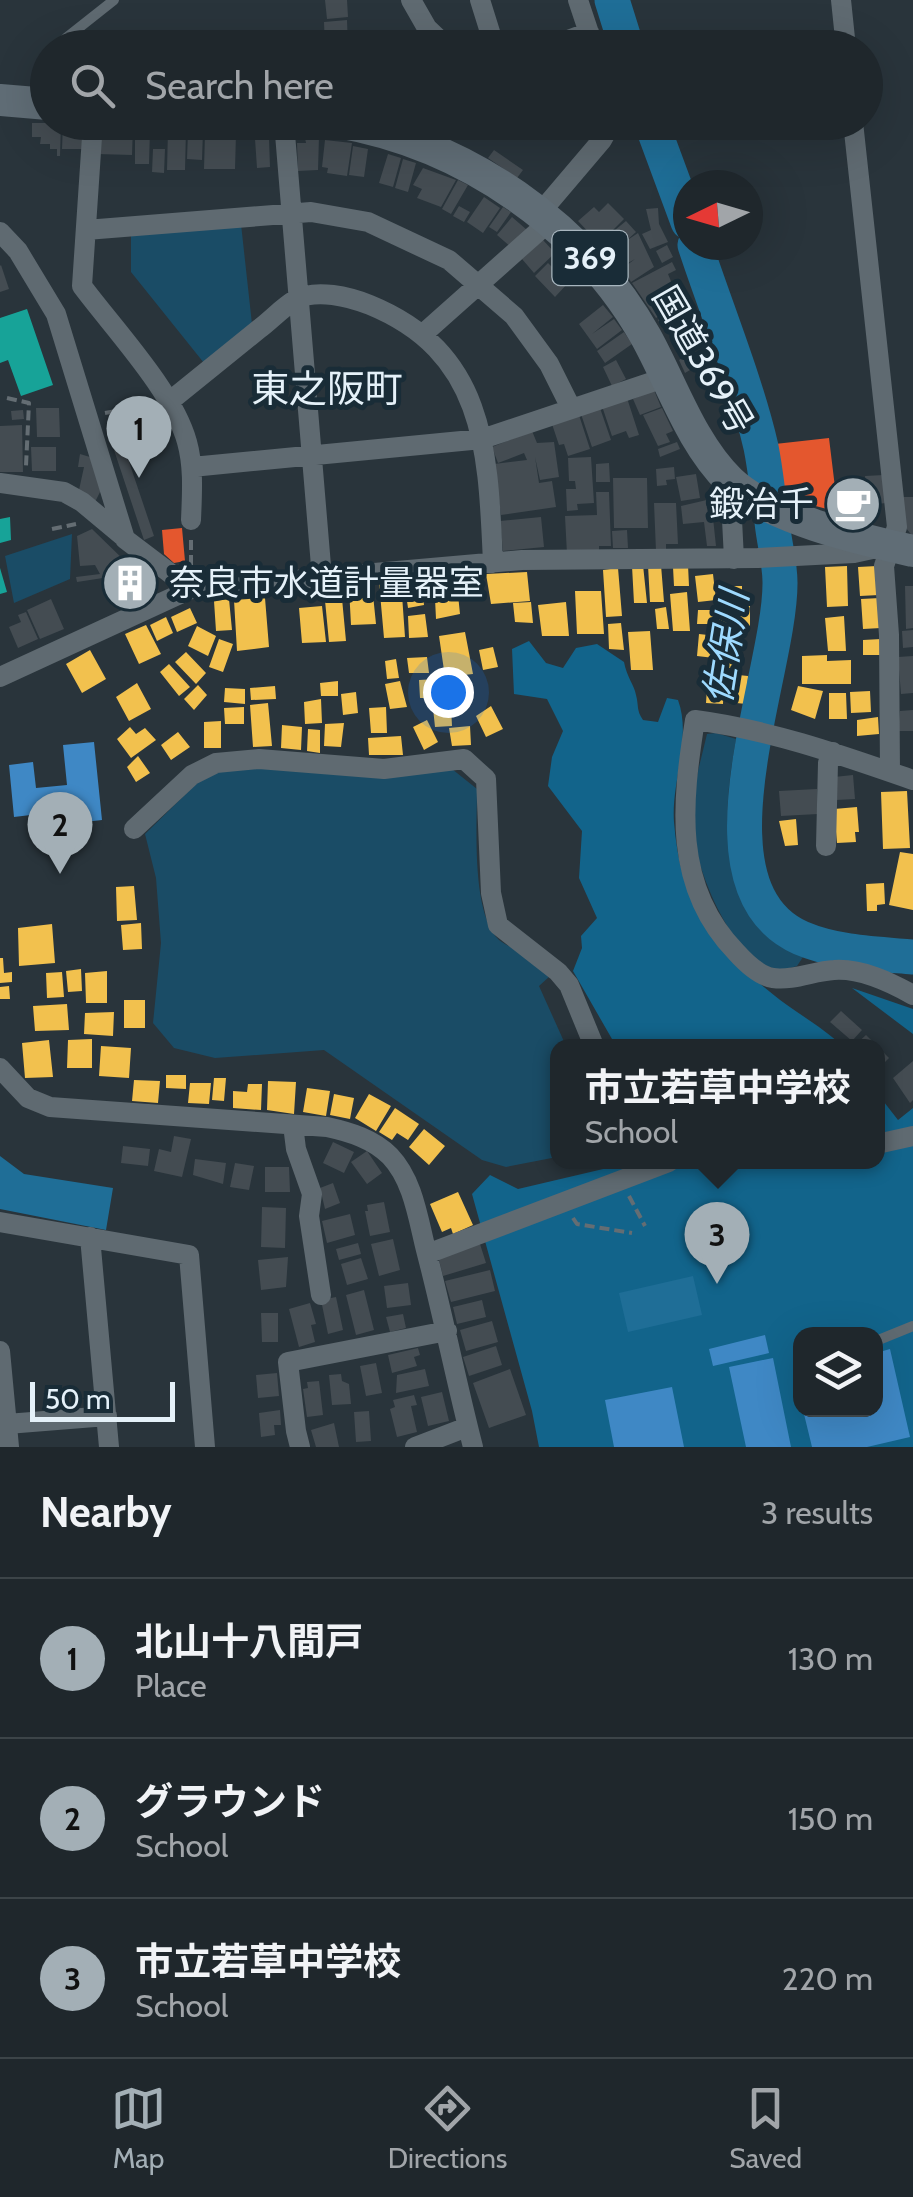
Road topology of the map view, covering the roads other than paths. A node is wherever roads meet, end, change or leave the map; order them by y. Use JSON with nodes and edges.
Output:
{"nodes":[{"id":1,"x":114,"y":0,"type":"edge"},
{"id":2,"x":411,"y":0,"type":"edge"},
{"id":3,"x":480,"y":0,"type":"edge"},
{"id":4,"x":578,"y":0,"type":"edge"},
{"id":5,"x":841,"y":0,"type":"edge"},
{"id":6,"x":76,"y":30,"type":"edge"},
{"id":7,"x":429,"y":30,"type":"edge"},
{"id":8,"x":489,"y":30,"type":"edge"},
{"id":9,"x":588,"y":30,"type":"edge"},
{"id":10,"x":844,"y":30,"type":"edge"},
{"id":11,"x":0,"y":100,"type":"edge"},
{"id":12,"x":30,"y":102,"type":"edge"},
{"id":13,"x":93,"y":140,"type":"edge"},
{"id":14,"x":285,"y":140,"type":"edge"},
{"id":15,"x":408,"y":140,"type":"edge"},
{"id":16,"x":602,"y":140,"type":"edge"},
{"id":17,"x":855,"y":140,"type":"edge"},
{"id":18,"x":290,"y":214,"type":"junction"},
{"id":19,"x":545,"y":217,"type":"junction"},
{"id":20,"x":86,"y":230,"type":"junction"},
{"id":21,"x":0,"y":232,"type":"edge"},
{"id":22,"x":479,"y":283,"type":"junction"},
{"id":23,"x":298,"y":298,"type":"junction"},
{"id":24,"x":422,"y":334,"type":"junction"},
{"id":25,"x":667,"y":377,"type":"junction"},
{"id":26,"x":170,"y":401,"type":"junction"},
{"id":27,"x":570,"y":408,"type":"junction"},
{"id":28,"x":482,"y":439,"type":"junction"},
{"id":29,"x":312,"y":456,"type":"junction"},
{"id":30,"x":192,"y":467,"type":"junction"},
{"id":31,"x":0,"y":483,"type":"edge"},
{"id":32,"x":740,"y":489,"type":"junction"},
{"id":33,"x":191,"y":520,"type":"road end"},
{"id":34,"x":125,"y":539,"type":"junction"},
{"id":35,"x":901,"y":548,"type":"edge"},
{"id":36,"x":734,"y":558,"type":"junction"},
{"id":37,"x":494,"y":563,"type":"junction"},
{"id":38,"x":322,"y":578,"type":"junction"},
{"id":39,"x":192,"y":588,"type":"junction"},
{"id":40,"x":0,"y":678,"type":"edge"},
{"id":41,"x":833,"y":752,"type":"junction"},
{"id":42,"x":890,"y":772,"type":"junction"},
{"id":43,"x":913,"y":780,"type":"edge"},
{"id":44,"x":134,"y":828,"type":"dead end"},
{"id":45,"x":826,"y":846,"type":"dead end"},
{"id":46,"x":913,"y":995,"type":"edge"},
{"id":47,"x":591,"y":1039,"type":"edge"},
{"id":48,"x":0,"y":1068,"type":"edge"},
{"id":49,"x":292,"y":1126,"type":"junction"},
{"id":50,"x":913,"y":1136,"type":"edge"},
{"id":51,"x":885,"y":1142,"type":"edge"},
{"id":52,"x":651,"y":1169,"type":"edge"},
{"id":53,"x":0,"y":1222,"type":"edge"},
{"id":54,"x":90,"y":1237,"type":"junction"},
{"id":55,"x":427,"y":1254,"type":"junction"},
{"id":56,"x":321,"y":1295,"type":"dead end"},
{"id":57,"x":913,"y":1326,"type":"edge"},
{"id":58,"x":447,"y":1331,"type":"junction"},
{"id":59,"x":883,"y":1338,"type":"edge"},
{"id":60,"x":0,"y":1352,"type":"edge"},
{"id":61,"x":107,"y":1416,"type":"junction"},
{"id":62,"x":7,"y":1424,"type":"junction"},
{"id":63,"x":470,"y":1437,"type":"edge"},
{"id":64,"x":9,"y":1447,"type":"edge"},
{"id":65,"x":109,"y":1447,"type":"edge"},
{"id":66,"x":206,"y":1447,"type":"edge"},
{"id":67,"x":300,"y":1447,"type":"edge"},
{"id":68,"x":415,"y":1447,"type":"edge"}],
"edges":[{"from":1,"to":6,"type":"lane"},
{"from":2,"to":7,"type":"street"},
{"from":3,"to":8,"type":"street"},
{"from":4,"to":9,"type":"street"},
{"from":5,"to":10,"type":"street"},
{"from":11,"to":12,"type":"highway"},
{"from":13,"to":20,"type":"street"},
{"from":14,"to":18,"type":"street"},
{"from":15,"to":19,"type":"highway","name":"国道369号","number":"369"},
{"from":16,"to":19,"type":"street"},
{"from":17,"to":35,"type":"street"},
{"from":18,"to":20,"type":"street"},
{"from":18,"to":22,"type":"street"},
{"from":18,"to":23,"type":"street"},
{"from":19,"to":22,"type":"street"},
{"from":19,"to":25,"type":"highway","name":"国道369号","number":"369"},
{"from":20,"to":26,"type":"street"},
{"from":21,"to":34,"type":"street"},
{"from":22,"to":24,"type":"street"},
{"from":22,"to":27,"type":"street"},
{"from":23,"to":24,"type":"street"},
{"from":23,"to":26,"type":"street"},
{"from":23,"to":29,"type":"street"},
{"from":24,"to":28,"type":"street"},
{"from":25,"to":27,"type":"street"},
{"from":25,"to":32,"type":"highway","name":"国道369号","number":"369"},
{"from":26,"to":30,"type":"street"},
{"from":27,"to":28,"type":"street"},
{"from":28,"to":29,"type":"street"},
{"from":28,"to":37,"type":"street"},
{"from":29,"to":30,"type":"street"},
{"from":29,"to":38,"type":"street"},
{"from":30,"to":33,"type":"street"},
{"from":31,"to":34,"type":"street"},
{"from":32,"to":35,"type":"highway","name":"国道369号","number":"369"},
{"from":32,"to":36,"type":"street"},
{"from":34,"to":39,"type":"street"},
{"from":35,"to":36,"type":"street"},
{"from":35,"to":42,"type":"street"},
{"from":36,"to":37,"type":"street"},
{"from":37,"to":38,"type":"street"},
{"from":38,"to":39,"type":"street"},
{"from":39,"to":40,"type":"street"},
{"from":41,"to":42,"type":"street"},
{"from":41,"to":45,"type":"street"},
{"from":41,"to":46,"type":"street"},
{"from":42,"to":43,"type":"street"},
{"from":44,"to":47,"type":"street"},
{"from":48,"to":49,"type":"street"},
{"from":49,"to":55,"type":"street"},
{"from":49,"to":56,"type":"street"},
{"from":50,"to":51,"type":"street"},
{"from":52,"to":55,"type":"street"},
{"from":53,"to":54,"type":"street"},
{"from":54,"to":61,"type":"street"},
{"from":54,"to":66,"type":"street"},
{"from":55,"to":58,"type":"street"},
{"from":57,"to":59,"type":"lane"},
{"from":58,"to":63,"type":"street"},
{"from":58,"to":67,"type":"street"},
{"from":60,"to":62,"type":"street"},
{"from":61,"to":62,"type":"street"},
{"from":61,"to":65,"type":"street"},
{"from":62,"to":64,"type":"street"},
{"from":63,"to":68,"type":"street"}]}
